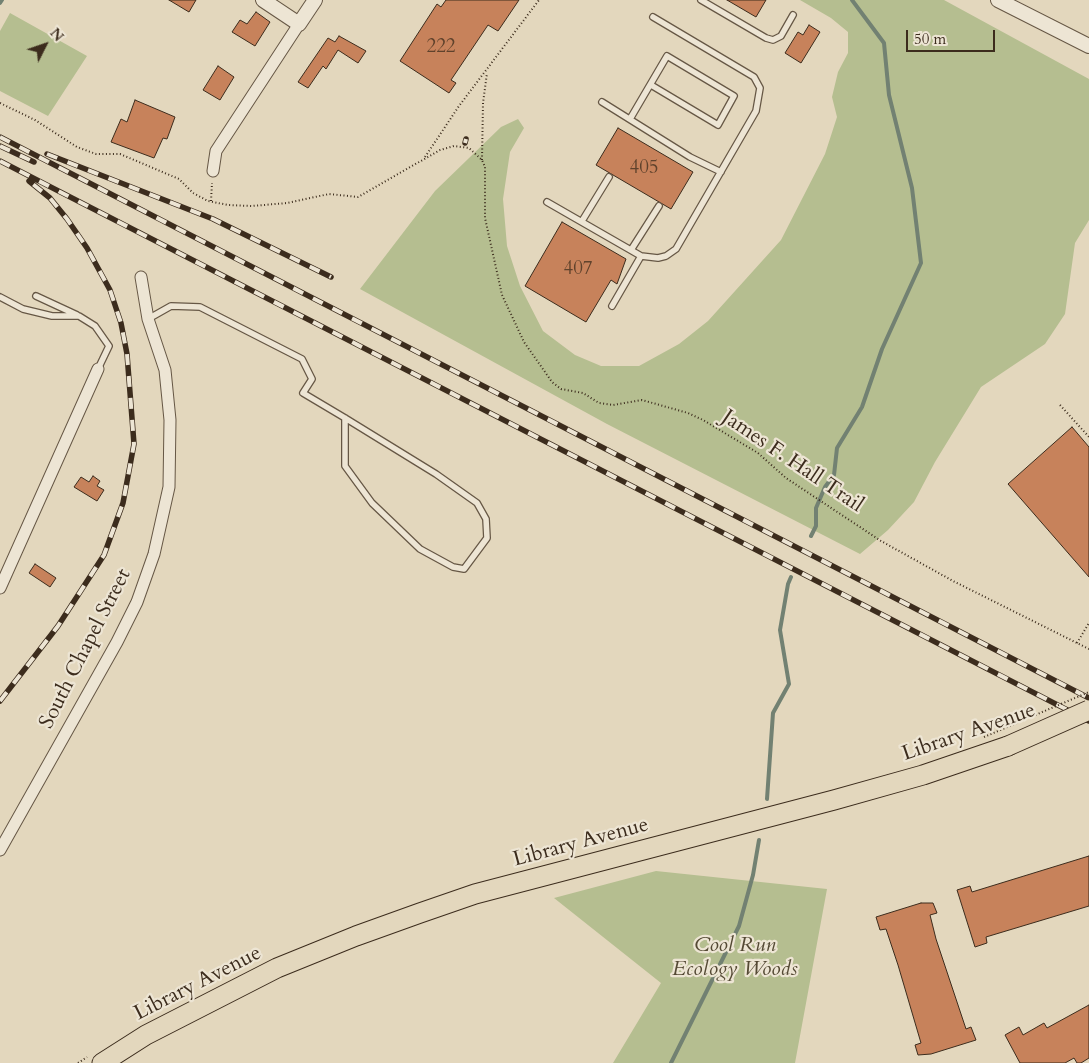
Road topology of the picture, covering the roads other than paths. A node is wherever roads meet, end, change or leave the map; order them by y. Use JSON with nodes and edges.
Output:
{"nodes":[{"id":1,"x":263,"y":0,"type":"edge"},
{"id":2,"x":315,"y":0,"type":"edge"},
{"id":3,"x":701,"y":0,"type":"edge"},
{"id":4,"x":998,"y":0,"type":"edge"},
{"id":5,"x":793,"y":16,"type":"dead end"},
{"id":6,"x":653,"y":17,"type":"dead end"},
{"id":7,"x":299,"y":24,"type":"junction"},
{"id":8,"x":1089,"y":46,"type":"edge"},
{"id":9,"x":651,"y":85,"type":"junction"},
{"id":10,"x":602,"y":102,"type":"dead end"},
{"id":11,"x":630,"y":119,"type":"junction"},
{"id":12,"x":213,"y":171,"type":"road end"},
{"id":13,"x":721,"y":172,"type":"junction"},
{"id":14,"x":608,"y":177,"type":"dead end"},
{"id":15,"x":547,"y":202,"type":"dead end"},
{"id":16,"x":658,"y":206,"type":"dead end"},
{"id":17,"x":582,"y":221,"type":"junction"},
{"id":18,"x":632,"y":250,"type":"junction"},
{"id":19,"x":641,"y":256,"type":"junction"},
{"id":20,"x":141,"y":277,"type":"dead end"},
{"id":21,"x":36,"y":296,"type":"dead end"},
{"id":22,"x":0,"y":297,"type":"edge"},
{"id":23,"x":612,"y":306,"type":"dead end"},
{"id":24,"x":79,"y":316,"type":"junction"},
{"id":25,"x":148,"y":319,"type":"junction"},
{"id":26,"x":98,"y":369,"type":"joint"},
{"id":27,"x":345,"y":418,"type":"junction"},
{"id":28,"x":0,"y":588,"type":"edge"},
{"id":29,"x":1089,"y":710,"type":"edge"},
{"id":30,"x":0,"y":850,"type":"edge"},
{"id":31,"x":102,"y":1063,"type":"edge"}],
"edges":[{"from":1,"to":7,"type":"street"},
{"from":2,"to":7,"type":"street"},
{"from":3,"to":5,"type":"lane"},
{"from":4,"to":8,"type":"street"},
{"from":6,"to":13,"type":"lane"},
{"from":7,"to":12,"type":"street"},
{"from":9,"to":9,"type":"lane"},
{"from":9,"to":11,"type":"lane"},
{"from":10,"to":11,"type":"lane"},
{"from":11,"to":13,"type":"lane"},
{"from":13,"to":19,"type":"lane"},
{"from":14,"to":17,"type":"lane"},
{"from":15,"to":17,"type":"lane"},
{"from":16,"to":18,"type":"lane"},
{"from":17,"to":18,"type":"lane"},
{"from":18,"to":19,"type":"lane"},
{"from":19,"to":23,"type":"lane"},
{"from":20,"to":25,"type":"street","name":"South Chapel Street"},
{"from":21,"to":24,"type":"lane"},
{"from":22,"to":24,"type":"lane"},
{"from":24,"to":26,"type":"lane"},
{"from":25,"to":27,"type":"lane"},
{"from":25,"to":30,"type":"street","name":"South Chapel Street"},
{"from":26,"to":28,"type":"street"},
{"from":27,"to":27,"type":"lane"},
{"from":29,"to":31,"type":"main road","name":"Library Avenue","bridge":true}]}
